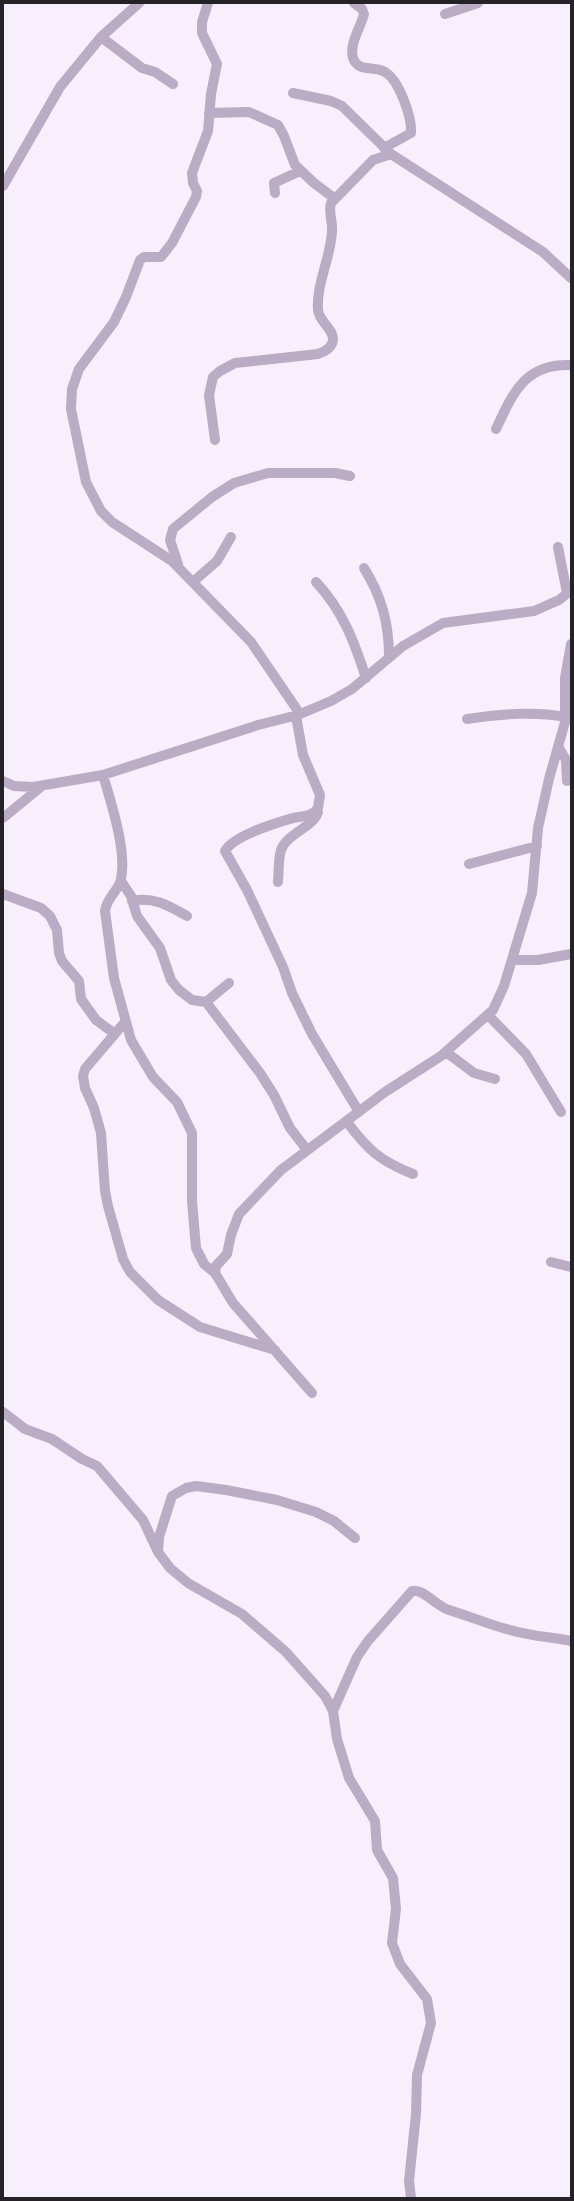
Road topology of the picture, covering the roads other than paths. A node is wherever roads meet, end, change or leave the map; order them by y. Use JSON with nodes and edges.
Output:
{"nodes":[{"id":1,"x":138,"y":3,"type":"edge"},
{"id":2,"x":208,"y":3,"type":"edge"},
{"id":3,"x":354,"y":3,"type":"edge"},
{"id":4,"x":478,"y":3,"type":"edge"},
{"id":5,"x":445,"y":14,"type":"dead end"},
{"id":6,"x":101,"y":37,"type":"junction"},
{"id":7,"x":173,"y":84,"type":"dead end"},
{"id":8,"x":293,"y":93,"type":"dead end"},
{"id":9,"x":209,"y":113,"type":"junction"},
{"id":10,"x":388,"y":151,"type":"junction"},
{"id":11,"x":300,"y":171,"type":"junction"},
{"id":12,"x":3,"y":186,"type":"edge"},
{"id":13,"x":275,"y":193,"type":"dead end"},
{"id":14,"x":334,"y":198,"type":"junction"},
{"id":15,"x":571,"y":278,"type":"edge"},
{"id":16,"x":571,"y":365,"type":"edge"},
{"id":17,"x":496,"y":429,"type":"dead end"},
{"id":18,"x":215,"y":440,"type":"dead end"},
{"id":19,"x":350,"y":476,"type":"dead end"},
{"id":20,"x":231,"y":537,"type":"dead end"},
{"id":21,"x":558,"y":547,"type":"dead end"},
{"id":22,"x":178,"y":566,"type":"junction"},
{"id":23,"x":364,"y":568,"type":"dead end"},
{"id":24,"x":194,"y":581,"type":"junction"},
{"id":25,"x":316,"y":582,"type":"dead end"},
{"id":26,"x":569,"y":592,"type":"edge"},
{"id":27,"x":571,"y":644,"type":"edge"},
{"id":28,"x":389,"y":657,"type":"junction"},
{"id":29,"x":366,"y":678,"type":"junction"},
{"id":30,"x":298,"y":715,"type":"junction"},
{"id":31,"x":566,"y":717,"type":"junction"},
{"id":32,"x":467,"y":719,"type":"dead end"},
{"id":33,"x":559,"y":748,"type":"junction"},
{"id":34,"x":103,"y":775,"type":"junction"},
{"id":35,"x":3,"y":781,"type":"edge"},
{"id":36,"x":567,"y":781,"type":"dead end"},
{"id":37,"x":42,"y":786,"type":"junction"},
{"id":38,"x":318,"y":808,"type":"junction"},
{"id":39,"x":3,"y":818,"type":"edge"},
{"id":40,"x":537,"y":846,"type":"junction"},
{"id":41,"x":469,"y":864,"type":"dead end"},
{"id":42,"x":121,"y":881,"type":"junction"},
{"id":43,"x":278,"y":882,"type":"dead end"},
{"id":44,"x":3,"y":894,"type":"edge"},
{"id":45,"x":132,"y":901,"type":"junction"},
{"id":46,"x":187,"y":916,"type":"dead end"},
{"id":47,"x":571,"y":954,"type":"edge"},
{"id":48,"x":512,"y":960,"type":"junction"},
{"id":49,"x":229,"y":983,"type":"dead end"},
{"id":50,"x":206,"y":1002,"type":"junction"},
{"id":51,"x":488,"y":1015,"type":"junction"},
{"id":52,"x":125,"y":1022,"type":"junction"},
{"id":53,"x":115,"y":1034,"type":"junction"},
{"id":54,"x":446,"y":1052,"type":"junction"},
{"id":55,"x":496,"y":1080,"type":"dead end"},
{"id":56,"x":359,"y":1112,"type":"junction"},
{"id":57,"x":561,"y":1112,"type":"dead end"},
{"id":58,"x":347,"y":1122,"type":"junction"},
{"id":59,"x":307,"y":1150,"type":"junction"},
{"id":60,"x":412,"y":1174,"type":"dead end"},
{"id":61,"x":551,"y":1262,"type":"dead end"},
{"id":62,"x":571,"y":1267,"type":"edge"},
{"id":63,"x":215,"y":1274,"type":"junction"},
{"id":64,"x":277,"y":1351,"type":"junction"},
{"id":65,"x":312,"y":1393,"type":"dead end"},
{"id":66,"x":3,"y":1412,"type":"edge"},
{"id":67,"x":355,"y":1538,"type":"dead end"},
{"id":68,"x":158,"y":1552,"type":"junction"},
{"id":69,"x":571,"y":1641,"type":"edge"},
{"id":70,"x":332,"y":1711,"type":"junction"},
{"id":71,"x":411,"y":2198,"type":"edge"}],
"edges":[{"from":1,"to":6,"type":"street"},
{"from":2,"to":9,"type":"street"},
{"from":3,"to":10,"type":"street"},
{"from":4,"to":5,"type":"street"},
{"from":6,"to":7,"type":"street"},
{"from":6,"to":12,"type":"street"},
{"from":8,"to":10,"type":"street"},
{"from":9,"to":11,"type":"street"},
{"from":9,"to":22,"type":"street"},
{"from":10,"to":14,"type":"street"},
{"from":10,"to":15,"type":"street"},
{"from":11,"to":13,"type":"street"},
{"from":11,"to":14,"type":"street"},
{"from":14,"to":18,"type":"street"},
{"from":16,"to":17,"type":"street"},
{"from":19,"to":22,"type":"street"},
{"from":20,"to":24,"type":"street"},
{"from":21,"to":26,"type":"street"},
{"from":22,"to":24,"type":"street"},
{"from":23,"to":28,"type":"street"},
{"from":24,"to":30,"type":"street"},
{"from":25,"to":29,"type":"street"},
{"from":26,"to":28,"type":"street"},
{"from":27,"to":31,"type":"street"},
{"from":28,"to":29,"type":"street"},
{"from":29,"to":30,"type":"street"},
{"from":30,"to":34,"type":"street"},
{"from":30,"to":38,"type":"street"},
{"from":31,"to":32,"type":"street"},
{"from":31,"to":33,"type":"street"},
{"from":33,"to":36,"type":"street"},
{"from":33,"to":40,"type":"street"},
{"from":34,"to":37,"type":"street"},
{"from":34,"to":42,"type":"street"},
{"from":35,"to":37,"type":"street"},
{"from":37,"to":39,"type":"street"},
{"from":38,"to":43,"type":"street"},
{"from":38,"to":56,"type":"street"},
{"from":40,"to":41,"type":"street"},
{"from":40,"to":48,"type":"street"},
{"from":42,"to":45,"type":"street"},
{"from":42,"to":52,"type":"street"},
{"from":44,"to":53,"type":"street"},
{"from":45,"to":46,"type":"street"},
{"from":45,"to":50,"type":"street"},
{"from":47,"to":48,"type":"street"},
{"from":48,"to":51,"type":"street"},
{"from":49,"to":50,"type":"street"},
{"from":50,"to":59,"type":"street"},
{"from":51,"to":54,"type":"street"},
{"from":51,"to":57,"type":"street"},
{"from":52,"to":53,"type":"street"},
{"from":52,"to":63,"type":"street"},
{"from":53,"to":64,"type":"street"},
{"from":54,"to":55,"type":"street"},
{"from":54,"to":56,"type":"street"},
{"from":56,"to":58,"type":"street"},
{"from":58,"to":59,"type":"street"},
{"from":58,"to":60,"type":"street"},
{"from":59,"to":63,"type":"street"},
{"from":61,"to":62,"type":"street"},
{"from":63,"to":64,"type":"street"},
{"from":64,"to":65,"type":"street"},
{"from":66,"to":68,"type":"street"},
{"from":67,"to":68,"type":"street"},
{"from":68,"to":70,"type":"street"},
{"from":69,"to":70,"type":"street"},
{"from":70,"to":71,"type":"street"}]}
